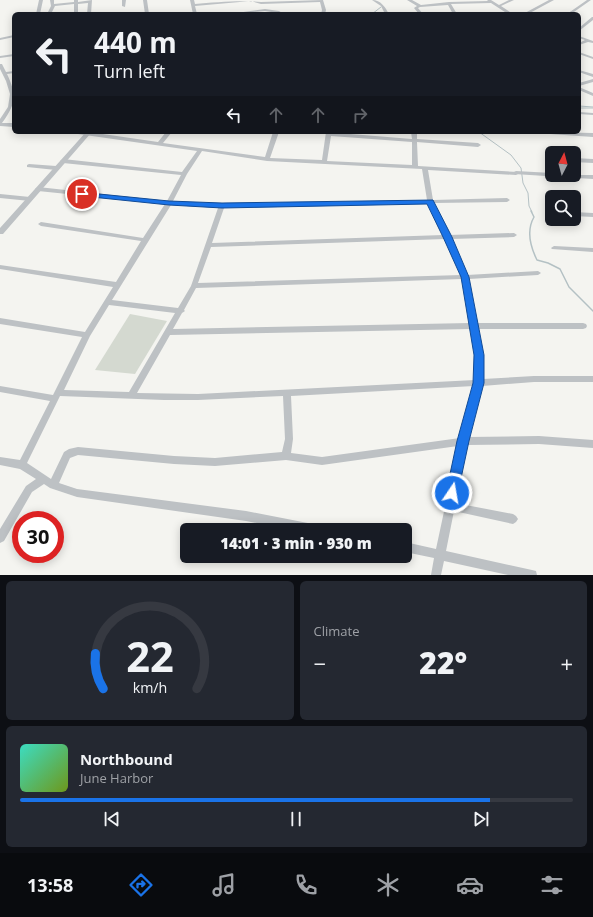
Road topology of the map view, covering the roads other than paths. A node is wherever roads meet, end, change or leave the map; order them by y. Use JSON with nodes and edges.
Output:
{"nodes":[{"id":1,"x":40,"y":0,"type":"edge"},
{"id":2,"x":124,"y":0,"type":"edge"},
{"id":3,"x":145,"y":0,"type":"edge"},
{"id":4,"x":192,"y":0,"type":"edge"},
{"id":5,"x":251,"y":0,"type":"edge"},
{"id":6,"x":321,"y":0,"type":"edge"},
{"id":7,"x":374,"y":0,"type":"edge"},
{"id":8,"x":409,"y":0,"type":"edge"},
{"id":9,"x":512,"y":0,"type":"edge"},
{"id":10,"x":552,"y":0,"type":"edge"},
{"id":11,"x":589,"y":0,"type":"edge"},
{"id":12,"x":76,"y":1,"type":"edge"},
{"id":13,"x":90,"y":1,"type":"edge"},
{"id":14,"x":491,"y":1,"type":"edge"},
{"id":15,"x":52,"y":2,"type":"edge"},
{"id":16,"x":448,"y":2,"type":"edge"},
{"id":17,"x":193,"y":5,"type":"junction"},
{"id":18,"x":124,"y":6,"type":"dead end"},
{"id":19,"x":421,"y":6,"type":"junction"},
{"id":20,"x":499,"y":6,"type":"junction"},
{"id":21,"x":38,"y":12,"type":"edge"},
{"id":22,"x":50,"y":12,"type":"edge"},
{"id":23,"x":76,"y":12,"type":"edge"},
{"id":24,"x":89,"y":12,"type":"edge"},
{"id":25,"x":147,"y":12,"type":"edge"},
{"id":26,"x":195,"y":12,"type":"edge"},
{"id":27,"x":256,"y":12,"type":"edge"},
{"id":28,"x":279,"y":12,"type":"edge"},
{"id":29,"x":323,"y":12,"type":"edge"},
{"id":30,"x":386,"y":12,"type":"edge"},
{"id":31,"x":419,"y":12,"type":"edge"},
{"id":32,"x":454,"y":12,"type":"edge"},
{"id":33,"x":508,"y":12,"type":"edge"},
{"id":34,"x":529,"y":12,"type":"edge"},
{"id":35,"x":572,"y":12,"type":"edge"},
{"id":36,"x":593,"y":18,"type":"edge"},
{"id":37,"x":586,"y":24,"type":"junction"},
{"id":38,"x":593,"y":25,"type":"edge"},
{"id":39,"x":581,"y":28,"type":"edge"},
{"id":40,"x":12,"y":36,"type":"edge"},
{"id":41,"x":581,"y":38,"type":"edge"},
{"id":42,"x":0,"y":39,"type":"edge"},
{"id":43,"x":591,"y":41,"type":"edge"},
{"id":44,"x":581,"y":44,"type":"edge"},
{"id":45,"x":581,"y":54,"type":"edge"},
{"id":46,"x":12,"y":55,"type":"edge"},
{"id":47,"x":0,"y":57,"type":"edge"},
{"id":48,"x":593,"y":58,"type":"edge"},
{"id":49,"x":0,"y":65,"type":"edge"},
{"id":50,"x":581,"y":71,"type":"edge"},
{"id":51,"x":3,"y":75,"type":"edge"},
{"id":52,"x":593,"y":76,"type":"edge"},
{"id":53,"x":593,"y":80,"type":"edge"},
{"id":54,"x":581,"y":84,"type":"edge"},
{"id":55,"x":12,"y":87,"type":"edge"},
{"id":56,"x":581,"y":89,"type":"edge"},
{"id":57,"x":593,"y":95,"type":"edge"},
{"id":58,"x":12,"y":106,"type":"edge"},
{"id":59,"x":581,"y":113,"type":"edge"},
{"id":60,"x":593,"y":114,"type":"edge"},
{"id":61,"x":0,"y":123,"type":"edge"},
{"id":62,"x":12,"y":124,"type":"edge"},
{"id":63,"x":87,"y":134,"type":"edge"},
{"id":64,"x":95,"y":134,"type":"edge"},
{"id":65,"x":167,"y":134,"type":"edge"},
{"id":66,"x":275,"y":134,"type":"edge"},
{"id":67,"x":328,"y":134,"type":"edge"},
{"id":68,"x":339,"y":134,"type":"edge"},
{"id":69,"x":414,"y":134,"type":"edge"},
{"id":70,"x":579,"y":134,"type":"edge"},
{"id":71,"x":593,"y":135,"type":"edge"},
{"id":72,"x":414,"y":141,"type":"junction"},
{"id":73,"x":160,"y":143,"type":"junction"},
{"id":74,"x":478,"y":145,"type":"dead end"},
{"id":75,"x":201,"y":149,"type":"junction"},
{"id":76,"x":267,"y":159,"type":"junction"},
{"id":77,"x":581,"y":160,"type":"edge"},
{"id":78,"x":63,"y":161,"type":"junction"},
{"id":79,"x":593,"y":161,"type":"edge"},
{"id":80,"x":324,"y":162,"type":"junction"},
{"id":81,"x":29,"y":166,"type":"dead end"},
{"id":82,"x":415,"y":167,"type":"junction"},
{"id":83,"x":56,"y":168,"type":"junction"},
{"id":84,"x":426,"y":168,"type":"junction"},
{"id":85,"x":516,"y":173,"type":"joint"},
{"id":86,"x":184,"y":174,"type":"junction"},
{"id":87,"x":545,"y":174,"type":"edge"},
{"id":88,"x":581,"y":176,"type":"edge"},
{"id":89,"x":593,"y":177,"type":"edge"},
{"id":90,"x":38,"y":190,"type":"junction"},
{"id":91,"x":0,"y":196,"type":"edge"},
{"id":92,"x":30,"y":199,"type":"junction"},
{"id":93,"x":507,"y":200,"type":"dead end"},
{"id":94,"x":430,"y":202,"type":"junction"},
{"id":95,"x":169,"y":203,"type":"junction"},
{"id":96,"x":222,"y":206,"type":"junction"},
{"id":97,"x":581,"y":214,"type":"edge"},
{"id":98,"x":593,"y":215,"type":"edge"},
{"id":99,"x":41,"y":224,"type":"dead end"},
{"id":100,"x":1,"y":231,"type":"edge"},
{"id":101,"x":514,"y":234,"type":"dead end"},
{"id":102,"x":448,"y":237,"type":"junction"},
{"id":103,"x":145,"y":240,"type":"junction"},
{"id":104,"x":208,"y":245,"type":"junction"},
{"id":105,"x":554,"y":248,"type":"dead end"},
{"id":106,"x":593,"y":250,"type":"edge"},
{"id":107,"x":0,"y":267,"type":"edge"},
{"id":108,"x":538,"y":273,"type":"dead end"},
{"id":109,"x":465,"y":277,"type":"junction"},
{"id":110,"x":117,"y":285,"type":"junction"},
{"id":111,"x":194,"y":286,"type":"junction"},
{"id":112,"x":107,"y":302,"type":"junction"},
{"id":113,"x":181,"y":311,"type":"junction"},
{"id":114,"x":0,"y":321,"type":"edge"},
{"id":115,"x":474,"y":326,"type":"junction"},
{"id":116,"x":583,"y":326,"type":"dead end"},
{"id":117,"x":169,"y":332,"type":"junction"},
{"id":118,"x":87,"y":335,"type":"junction"},
{"id":119,"x":593,"y":378,"type":"edge"},
{"id":120,"x":479,"y":383,"type":"junction"},
{"id":121,"x":0,"y":389,"type":"edge"},
{"id":122,"x":287,"y":393,"type":"junction"},
{"id":123,"x":57,"y":396,"type":"junction"},
{"id":124,"x":131,"y":396,"type":"junction"},
{"id":125,"x":463,"y":441,"type":"junction"},
{"id":126,"x":593,"y":444,"type":"edge"},
{"id":127,"x":286,"y":456,"type":"junction"},
{"id":128,"x":0,"y":460,"type":"edge"},
{"id":129,"x":22,"y":465,"type":"junction"},
{"id":130,"x":44,"y":479,"type":"junction"},
{"id":131,"x":53,"y":484,"type":"junction"},
{"id":132,"x":450,"y":506,"type":"junction"},
{"id":133,"x":513,"y":519,"type":"dead end"},
{"id":134,"x":282,"y":523,"type":"edge"},
{"id":135,"x":0,"y":538,"type":"edge"},
{"id":136,"x":412,"y":548,"type":"edge"},
{"id":137,"x":439,"y":554,"type":"junction"},
{"id":138,"x":436,"y":575,"type":"edge"},
{"id":139,"x":532,"y":575,"type":"edge"}],
"edges":[{"from":1,"to":21,"type":"street"},
{"from":2,"to":18,"type":"street"},
{"from":3,"to":25,"type":"street"},
{"from":4,"to":17,"type":"street"},
{"from":5,"to":6,"type":"street"},
{"from":5,"to":17,"type":"street"},
{"from":6,"to":29,"type":"street"},
{"from":7,"to":30,"type":"street"},
{"from":8,"to":19,"type":"street"},
{"from":9,"to":20,"type":"street"},
{"from":10,"to":34,"type":"street"},
{"from":11,"to":35,"type":"street"},
{"from":12,"to":13,"type":"street"},
{"from":12,"to":15,"type":"street"},
{"from":12,"to":23,"type":"street"},
{"from":13,"to":24,"type":"street"},
{"from":14,"to":16,"type":"street"},
{"from":14,"to":20,"type":"street"},
{"from":15,"to":22,"type":"street"},
{"from":16,"to":19,"type":"street"},
{"from":16,"to":32,"type":"street"},
{"from":17,"to":26,"type":"street"},
{"from":19,"to":31,"type":"street"},
{"from":20,"to":33,"type":"street"},
{"from":27,"to":28,"type":"street"},
{"from":36,"to":37,"type":"street"},
{"from":37,"to":38,"type":"street"},
{"from":37,"to":39,"type":"street"},
{"from":40,"to":42,"type":"street"},
{"from":41,"to":43,"type":"street"},
{"from":43,"to":44,"type":"street"},
{"from":45,"to":48,"type":"street"},
{"from":46,"to":47,"type":"street"},
{"from":49,"to":51,"type":"street"},
{"from":50,"to":52,"type":"street"},
{"from":51,"to":55,"type":"street"},
{"from":53,"to":54,"type":"street"},
{"from":56,"to":57,"type":"street"},
{"from":58,"to":61,"type":"street"},
{"from":59,"to":60,"type":"street"},
{"from":61,"to":62,"type":"street"},
{"from":63,"to":78,"type":"street"},
{"from":64,"to":73,"type":"street"},
{"from":65,"to":73,"type":"street"},
{"from":66,"to":76,"type":"street"},
{"from":67,"to":80,"type":"street"},
{"from":68,"to":72,"type":"street"},
{"from":69,"to":72,"type":"street"},
{"from":70,"to":71,"type":"street"},
{"from":72,"to":74,"type":"street"},
{"from":72,"to":82,"type":"street"},
{"from":73,"to":75,"type":"street"},
{"from":75,"to":76,"type":"street"},
{"from":75,"to":86,"type":"street"},
{"from":76,"to":80,"type":"street"},
{"from":77,"to":79,"type":"street"},
{"from":78,"to":83,"type":"street"},
{"from":78,"to":86,"type":"street"},
{"from":80,"to":82,"type":"street"},
{"from":81,"to":83,"type":"street"},
{"from":82,"to":84,"type":"street"},
{"from":83,"to":90,"type":"street"},
{"from":84,"to":85,"type":"street"},
{"from":84,"to":94,"type":"street"},
{"from":85,"to":87,"type":"street"},
{"from":86,"to":95,"type":"street"},
{"from":88,"to":89,"type":"street"},
{"from":90,"to":92,"type":"street"},
{"from":90,"to":95,"type":"street"},
{"from":91,"to":92,"type":"street"},
{"from":92,"to":100,"type":"street"},
{"from":93,"to":94,"type":"street"},
{"from":94,"to":96,"type":"street"},
{"from":94,"to":102,"type":"street"},
{"from":95,"to":96,"type":"street"},
{"from":95,"to":103,"type":"street"},
{"from":96,"to":104,"type":"street"},
{"from":97,"to":98,"type":"street"},
{"from":99,"to":103,"type":"street"},
{"from":101,"to":102,"type":"street"},
{"from":102,"to":104,"type":"street"},
{"from":102,"to":109,"type":"street"},
{"from":103,"to":110,"type":"street"},
{"from":104,"to":111,"type":"street"},
{"from":105,"to":106,"type":"street"},
{"from":107,"to":110,"type":"street"},
{"from":108,"to":109,"type":"street"},
{"from":109,"to":111,"type":"street"},
{"from":109,"to":115,"type":"street"},
{"from":110,"to":112,"type":"street"},
{"from":111,"to":113,"type":"street"},
{"from":112,"to":113,"type":"street"},
{"from":112,"to":118,"type":"street"},
{"from":113,"to":117,"type":"street"},
{"from":114,"to":118,"type":"street"},
{"from":115,"to":116,"type":"street"},
{"from":115,"to":117,"type":"street"},
{"from":115,"to":120,"type":"street"},
{"from":117,"to":124,"type":"street"},
{"from":118,"to":123,"type":"street"},
{"from":119,"to":120,"type":"street"},
{"from":120,"to":122,"type":"street"},
{"from":120,"to":125,"type":"street"},
{"from":121,"to":123,"type":"street"},
{"from":122,"to":124,"type":"street"},
{"from":122,"to":127,"type":"street"},
{"from":123,"to":124,"type":"street"},
{"from":123,"to":129,"type":"street"},
{"from":125,"to":126,"type":"street"},
{"from":125,"to":127,"type":"street"},
{"from":125,"to":132,"type":"street"},
{"from":127,"to":131,"type":"street"},
{"from":128,"to":129,"type":"street"},
{"from":129,"to":130,"type":"street"},
{"from":130,"to":131,"type":"street"},
{"from":130,"to":135,"type":"street"},
{"from":131,"to":134,"type":"street"},
{"from":132,"to":133,"type":"street"},
{"from":132,"to":137,"type":"street"},
{"from":136,"to":137,"type":"street"},
{"from":137,"to":138,"type":"street"},
{"from":137,"to":139,"type":"street"}]}
